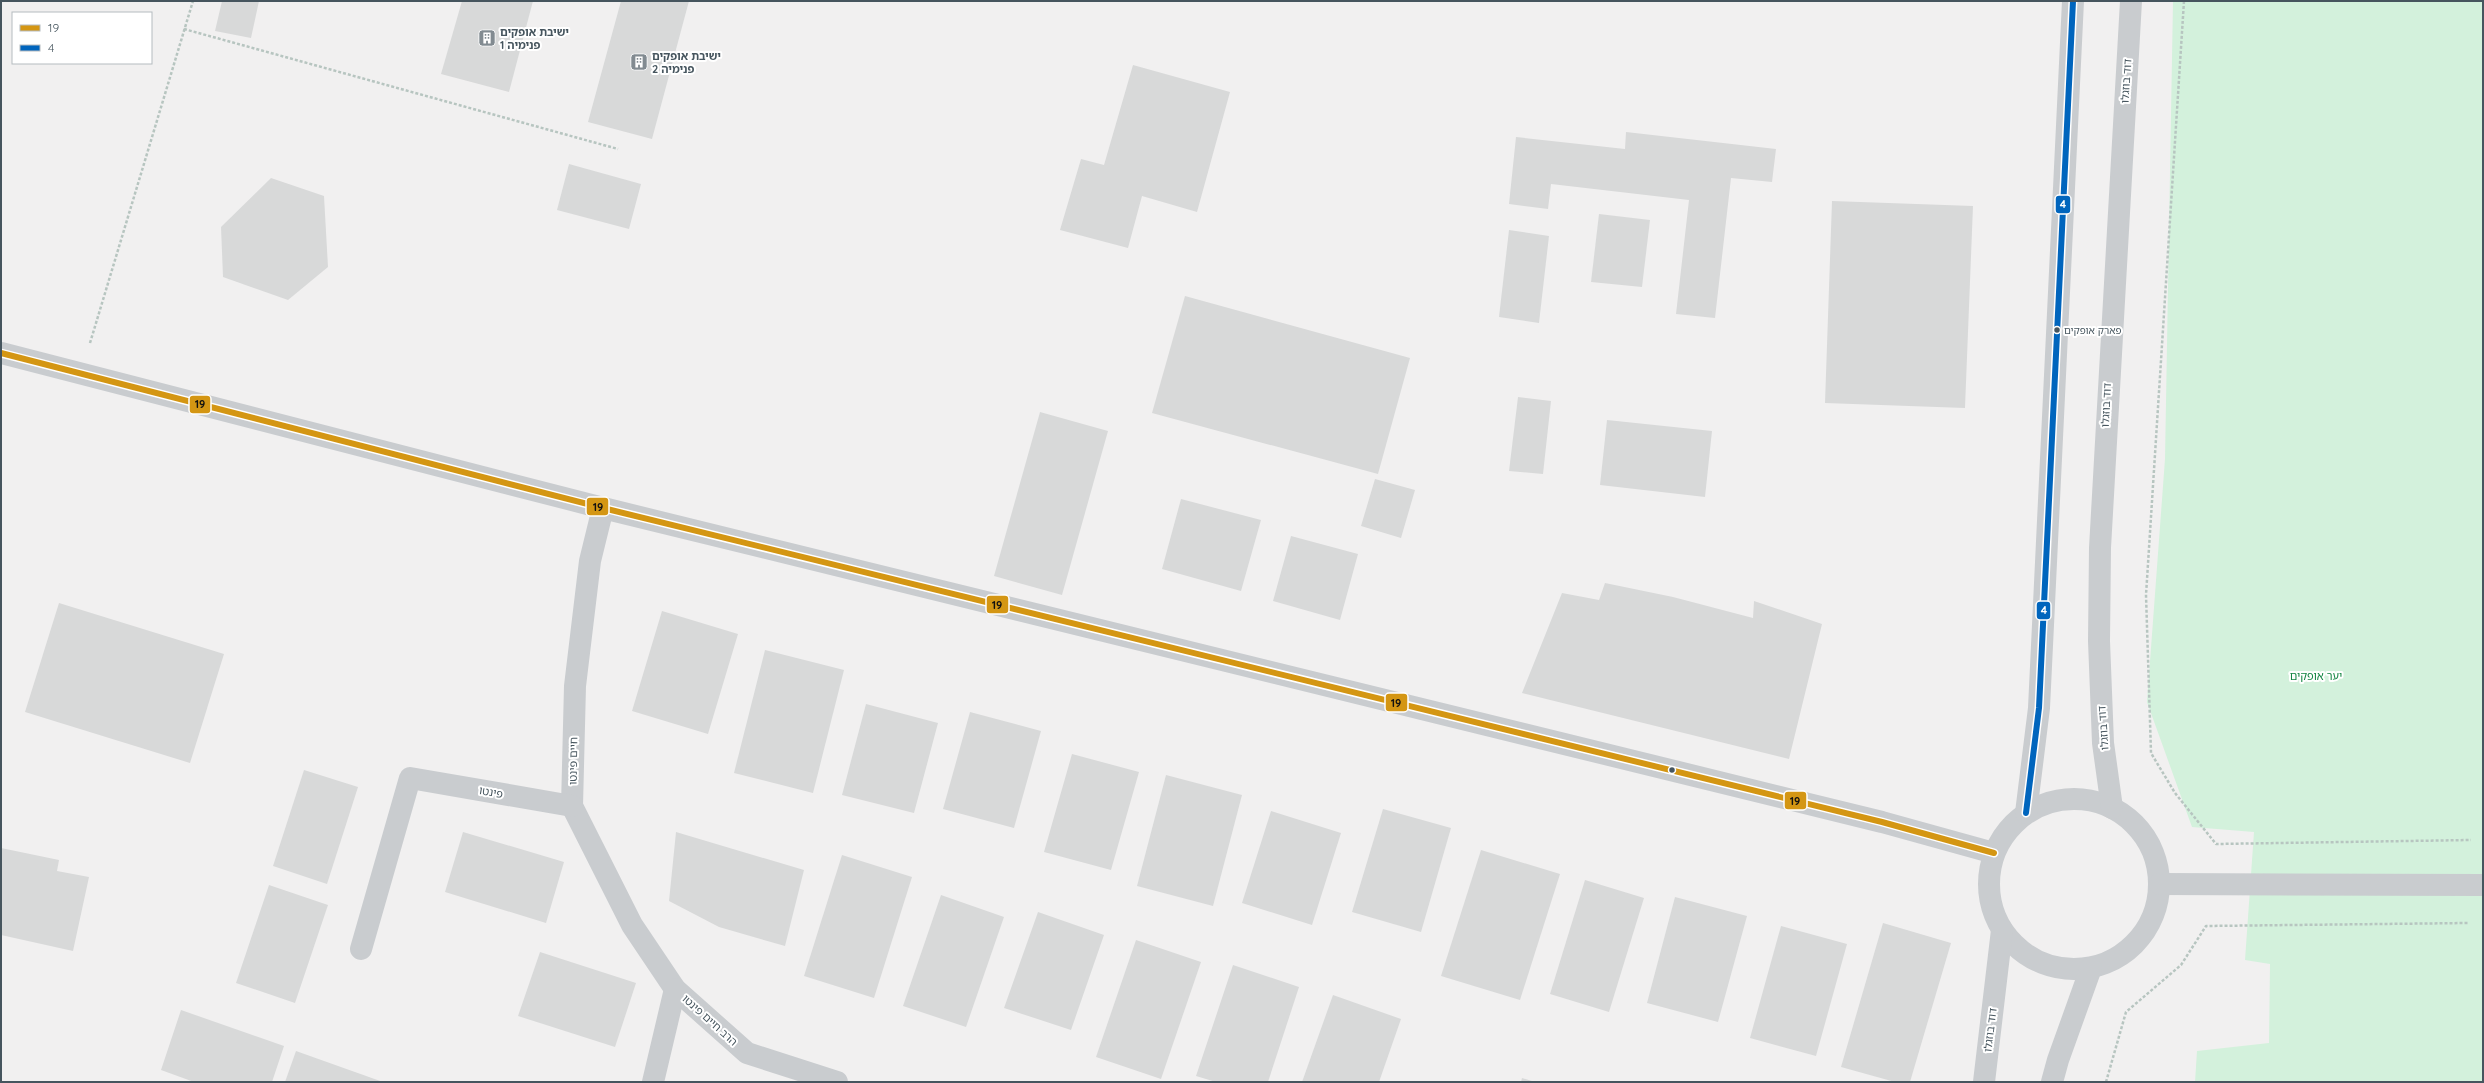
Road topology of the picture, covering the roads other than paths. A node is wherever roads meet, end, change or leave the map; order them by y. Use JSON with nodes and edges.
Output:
{"nodes":[{"id":1,"x":2073,"y":1,"type":"edge"},
{"id":2,"x":2131,"y":1,"type":"edge"},
{"id":3,"x":1,"y":353,"type":"edge"},
{"id":4,"x":603,"y":508,"type":"junction"},
{"id":5,"x":572,"y":806,"type":"junction"},
{"id":6,"x":2112,"y":808,"type":"junction"},
{"id":7,"x":2026,"y":813,"type":"junction"},
{"id":8,"x":1994,"y":853,"type":"junction"},
{"id":9,"x":2160,"y":884,"type":"junction"},
{"id":10,"x":2483,"y":885,"type":"edge"},
{"id":11,"x":2002,"y":930,"type":"junction"},
{"id":12,"x":361,"y":949,"type":"dead end"},
{"id":13,"x":2091,"y":968,"type":"junction"},
{"id":14,"x":675,"y":988,"type":"junction"},
{"id":15,"x":653,"y":1082,"type":"edge"},
{"id":16,"x":837,"y":1082,"type":"edge"},
{"id":17,"x":1984,"y":1082,"type":"edge"},
{"id":18,"x":2052,"y":1082,"type":"edge"}],
"edges":[{"from":1,"to":7,"type":"street"},
{"from":2,"to":6,"type":"street","name":"דוד בוזגלו"},
{"from":3,"to":4,"type":"street"},
{"from":4,"to":5,"type":"street","name":"חיים פינטו"},
{"from":4,"to":8,"type":"street"},
{"from":5,"to":12,"type":"street","name":"פינטו"},
{"from":5,"to":14,"type":"street","name":"חיים פינטו"},
{"from":6,"to":7,"type":"street"},
{"from":6,"to":9,"type":"street"},
{"from":7,"to":8,"type":"street"},
{"from":8,"to":11,"type":"street"},
{"from":9,"to":10,"type":"street"},
{"from":9,"to":13,"type":"street"},
{"from":11,"to":13,"type":"street"},
{"from":11,"to":17,"type":"street","name":"דוד בוזגלו"},
{"from":13,"to":18,"type":"street"},
{"from":14,"to":15,"type":"street","name":"הרב חיים פינטו"},
{"from":14,"to":16,"type":"street","name":"הרב חיים פינטו"}]}
